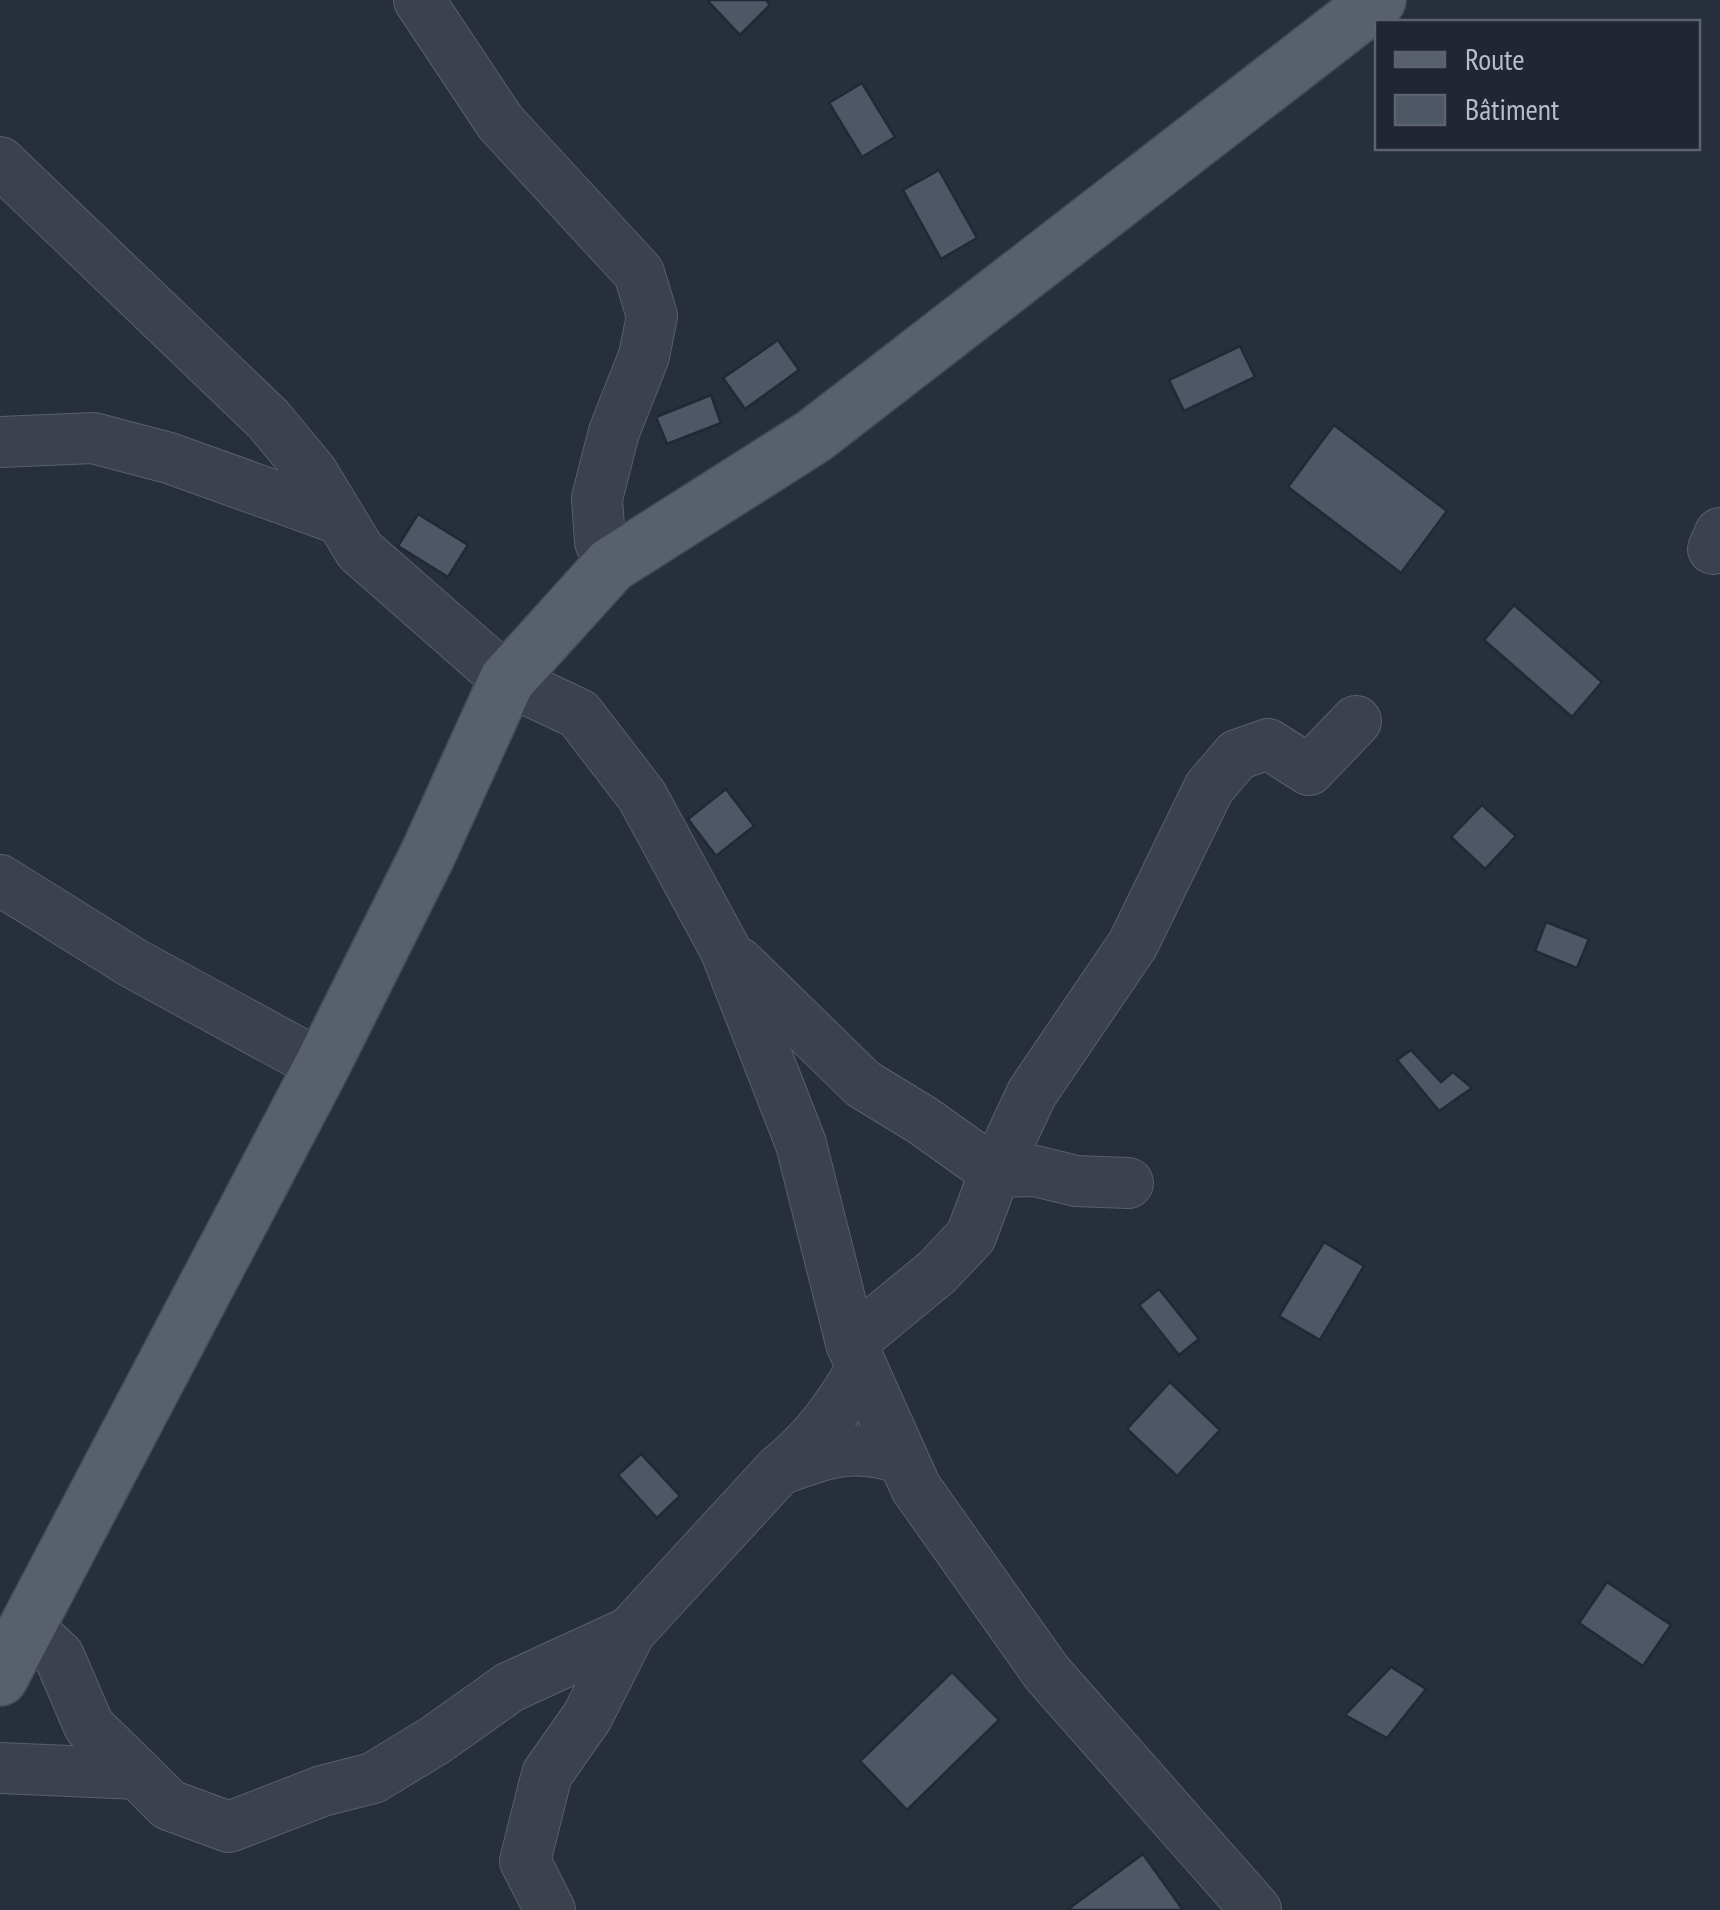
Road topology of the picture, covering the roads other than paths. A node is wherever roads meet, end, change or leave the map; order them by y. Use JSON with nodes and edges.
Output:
{"nodes":[{"id":1,"x":419,"y":0,"type":"edge"},
{"id":2,"x":1378,"y":0,"type":"edge"},
{"id":3,"x":0,"y":162,"type":"edge"},
{"id":4,"x":12,"y":440,"type":"edge"},
{"id":5,"x":0,"y":481,"type":"edge"},
{"id":6,"x":339,"y":519,"type":"junction"},
{"id":7,"x":611,"y":564,"type":"junction"},
{"id":8,"x":507,"y":680,"type":"junction"},
{"id":9,"x":1356,"y":721,"type":"dead end"},
{"id":10,"x":0,"y":880,"type":"edge"},
{"id":11,"x":724,"y":949,"type":"junction"},
{"id":12,"x":322,"y":1066,"type":"junction"},
{"id":13,"x":1021,"y":1112,"type":"junction"},
{"id":14,"x":922,"y":1120,"type":"junction"},
{"id":15,"x":995,"y":1172,"type":"junction"},
{"id":16,"x":1076,"y":1181,"type":"junction"},
{"id":17,"x":1128,"y":1183,"type":"dead end"},
{"id":18,"x":971,"y":1236,"type":"junction"},
{"id":19,"x":857,"y":1356,"type":"junction"},
{"id":20,"x":902,"y":1460,"type":"junction"},
{"id":21,"x":779,"y":1470,"type":"junction"},
{"id":22,"x":29,"y":1628,"type":"junction"},
{"id":23,"x":630,"y":1632,"type":"junction"},
{"id":24,"x":0,"y":1678,"type":"edge"},
{"id":25,"x":0,"y":1768,"type":"edge"},
{"id":26,"x":138,"y":1774,"type":"junction"},
{"id":27,"x":550,"y":1910,"type":"edge"},
{"id":28,"x":1256,"y":1910,"type":"edge"}],
"edges":[{"from":1,"to":7,"type":"street"},
{"from":2,"to":7,"type":"main road"},
{"from":3,"to":6,"type":"street"},
{"from":4,"to":5,"type":"street"},
{"from":4,"to":6,"type":"street"},
{"from":6,"to":8,"type":"street"},
{"from":7,"to":8,"type":"main road"},
{"from":8,"to":11,"type":"street"},
{"from":8,"to":12,"type":"main road"},
{"from":9,"to":13,"type":"street"},
{"from":10,"to":12,"type":"street"},
{"from":11,"to":14,"type":"street"},
{"from":11,"to":19,"type":"street"},
{"from":12,"to":22,"type":"main road"},
{"from":13,"to":14,"type":"street"},
{"from":13,"to":15,"type":"street"},
{"from":14,"to":15,"type":"street"},
{"from":15,"to":16,"type":"street"},
{"from":15,"to":18,"type":"street"},
{"from":16,"to":17,"type":"street"},
{"from":16,"to":18,"type":"street"},
{"from":18,"to":19,"type":"street"},
{"from":19,"to":20,"type":"street"},
{"from":19,"to":21,"type":"street"},
{"from":20,"to":21,"type":"street"},
{"from":20,"to":28,"type":"street"},
{"from":21,"to":23,"type":"street"},
{"from":22,"to":24,"type":"main road"},
{"from":22,"to":26,"type":"street"},
{"from":23,"to":26,"type":"street"},
{"from":23,"to":27,"type":"street"},
{"from":25,"to":26,"type":"street"}]}
